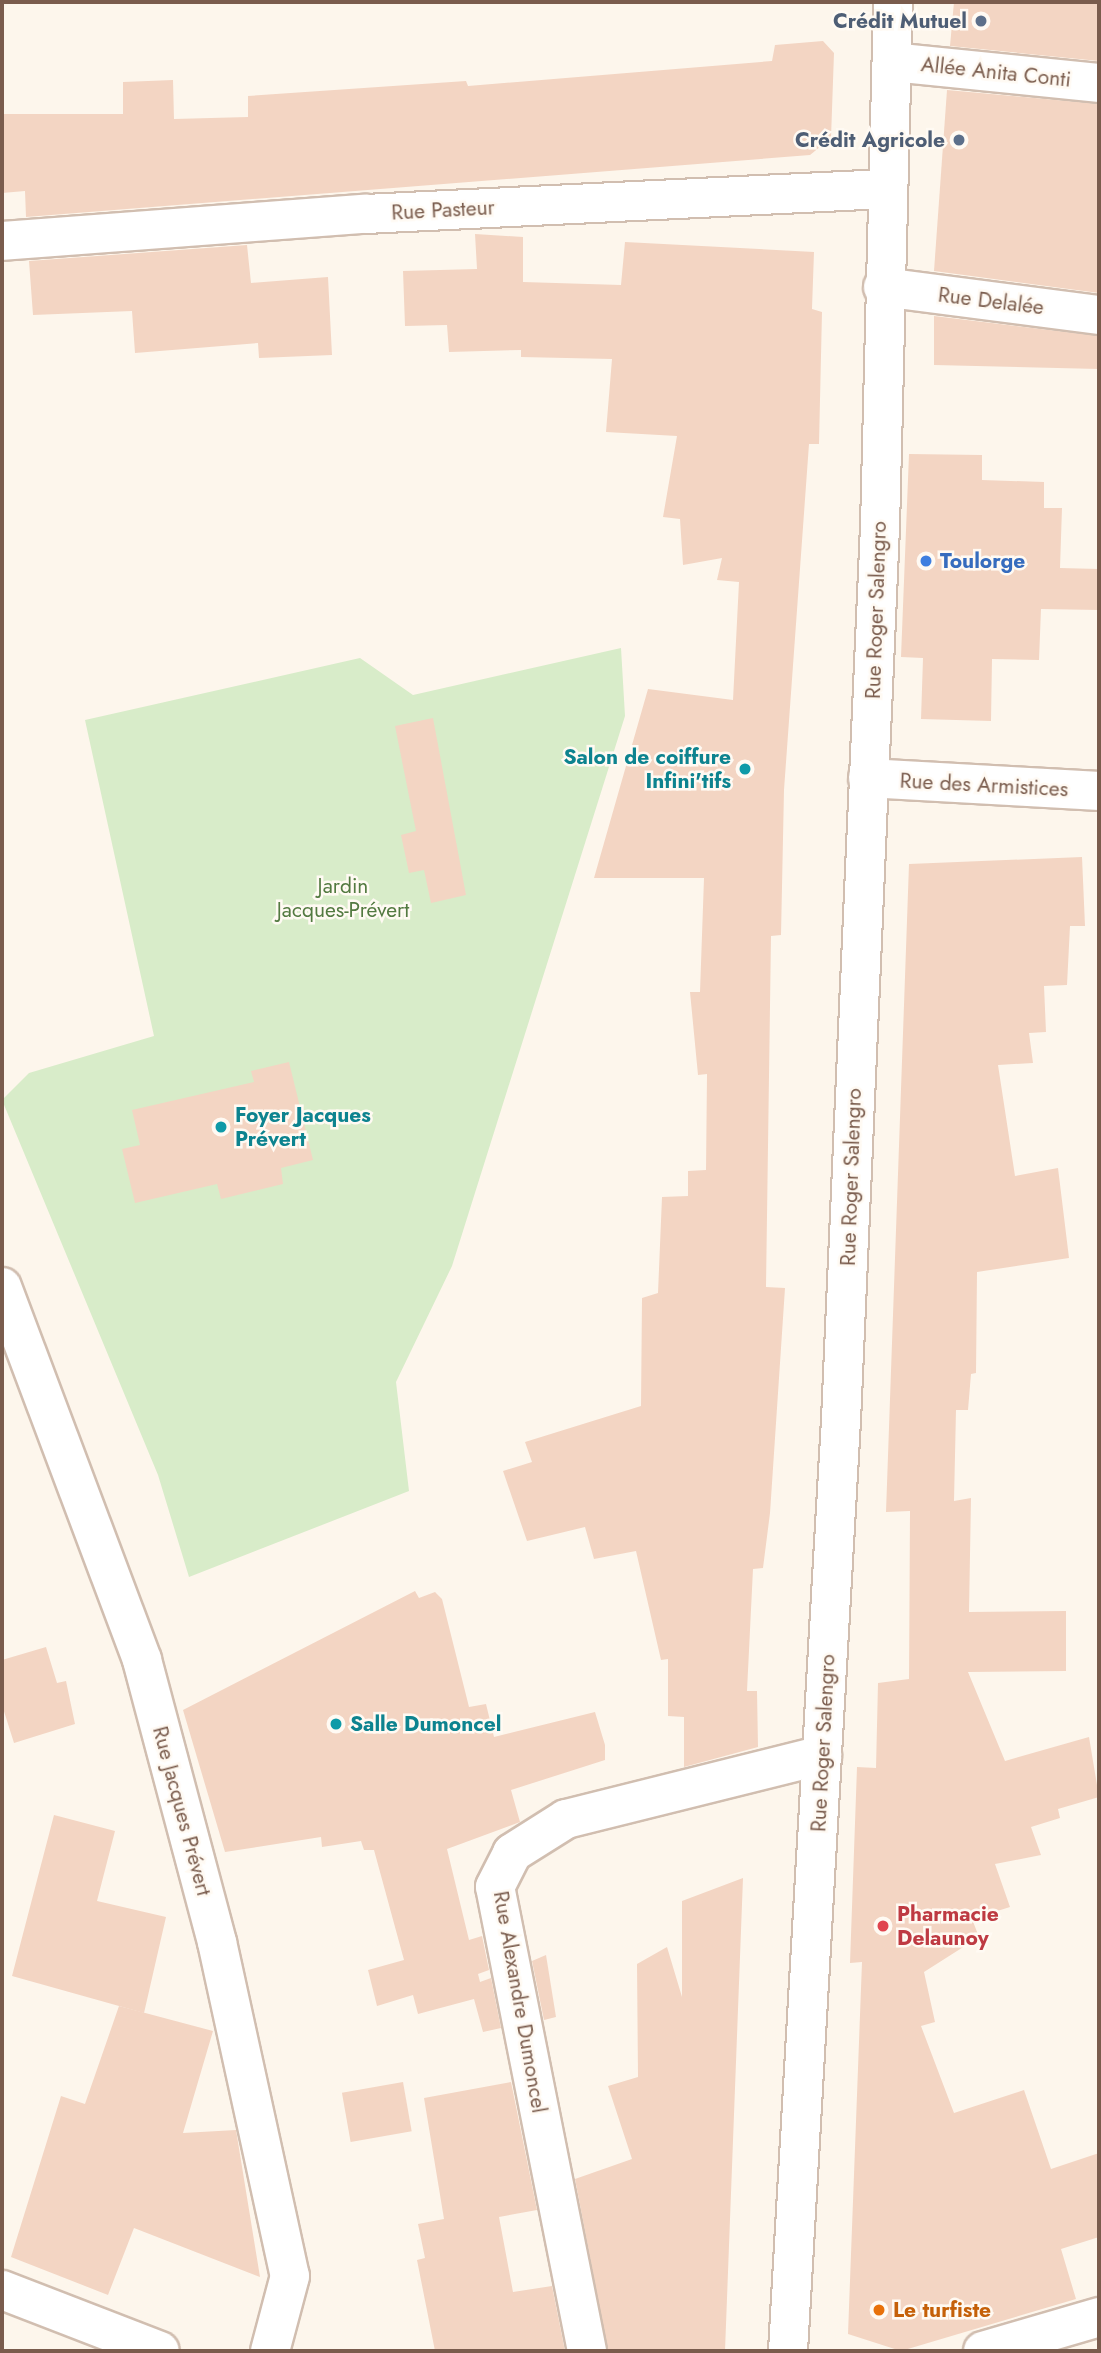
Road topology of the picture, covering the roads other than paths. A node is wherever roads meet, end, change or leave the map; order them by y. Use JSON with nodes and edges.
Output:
{"nodes":[{"id":1,"x":893,"y":2,"type":"edge"},
{"id":2,"x":892,"y":62,"type":"junction"},
{"id":3,"x":1099,"y":83,"type":"edge"},
{"id":4,"x":885,"y":189,"type":"junction"},
{"id":5,"x":2,"y":241,"type":"edge"},
{"id":6,"x":883,"y":287,"type":"junction"},
{"id":7,"x":1099,"y":315,"type":"edge"},
{"id":8,"x":868,"y":778,"type":"junction"},
{"id":9,"x":1099,"y":791,"type":"edge"},
{"id":10,"x":2,"y":1287,"type":"edge"},
{"id":11,"x":822,"y":1755,"type":"junction"},
{"id":12,"x":2,"y":2290,"type":"edge"},
{"id":13,"x":1099,"y":2317,"type":"edge"},
{"id":14,"x":160,"y":2351,"type":"edge"},
{"id":15,"x":270,"y":2351,"type":"edge"},
{"id":16,"x":587,"y":2351,"type":"edge"},
{"id":17,"x":788,"y":2351,"type":"edge"},
{"id":18,"x":983,"y":2351,"type":"edge"}],
"edges":[{"from":1,"to":2,"type":"street","name":"Rue Roger Salengro"},
{"from":2,"to":3,"type":"street","name":"Allée Anita Conti"},
{"from":2,"to":4,"type":"street","name":"Rue Roger Salengro"},
{"from":4,"to":5,"type":"street","name":"Rue Pasteur"},
{"from":4,"to":6,"type":"street","name":"Rue Roger Salengro"},
{"from":6,"to":7,"type":"street","name":"Rue Delalée"},
{"from":6,"to":8,"type":"street","name":"Rue Roger Salengro"},
{"from":8,"to":9,"type":"street","name":"Rue des Armistices"},
{"from":8,"to":11,"type":"street","name":"Rue Roger Salengro"},
{"from":10,"to":15,"type":"street","name":"Rue Jacques Prévert"},
{"from":11,"to":16,"type":"street","name":"Rue Alexandre Dumoncel"},
{"from":11,"to":17,"type":"street","name":"Rue Roger Salengro"},
{"from":12,"to":14,"type":"street"},
{"from":13,"to":18,"type":"street"}]}
